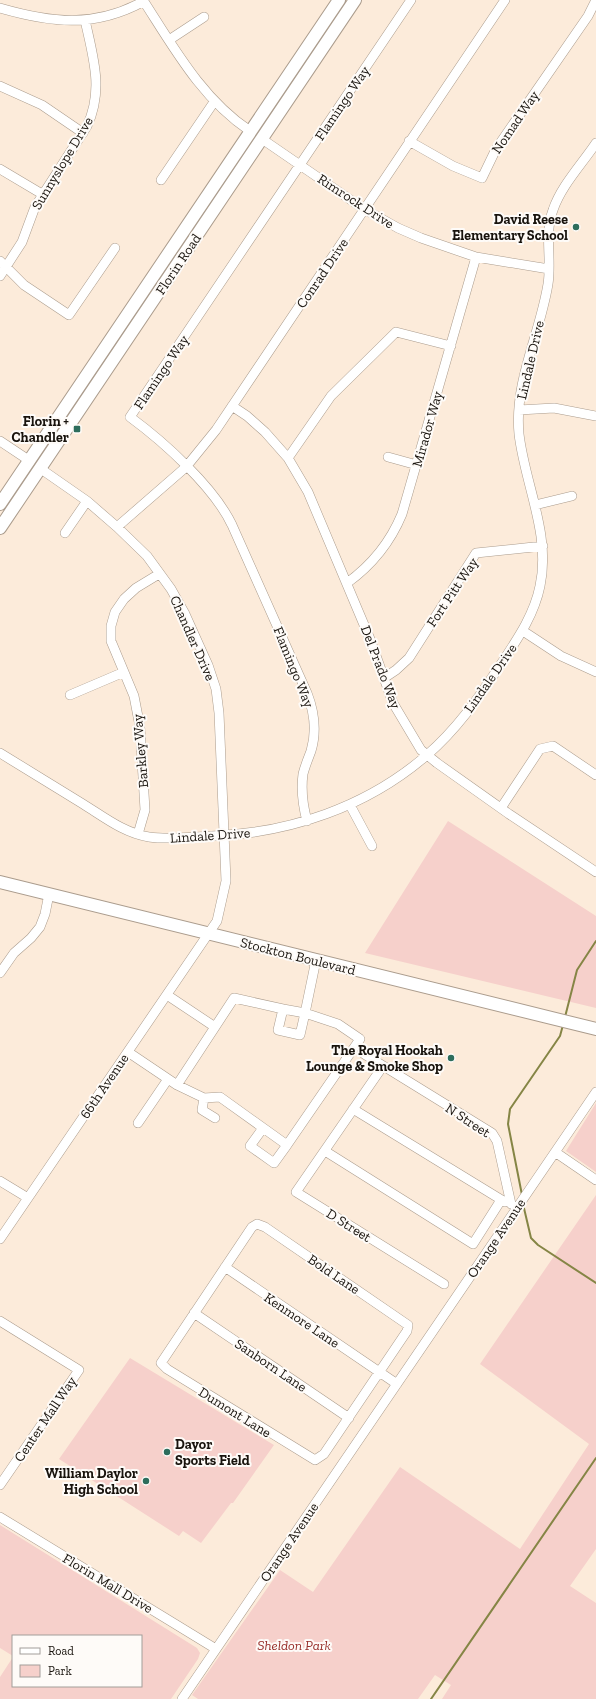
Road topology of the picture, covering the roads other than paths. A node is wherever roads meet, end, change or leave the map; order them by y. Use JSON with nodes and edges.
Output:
{"nodes":[{"id":1,"x":339,"y":0,"type":"edge"},
{"id":2,"x":355,"y":0,"type":"edge"},
{"id":3,"x":411,"y":0,"type":"edge"},
{"id":4,"x":504,"y":0,"type":"edge"},
{"id":5,"x":596,"y":0,"type":"edge"},
{"id":6,"x":143,"y":1,"type":"edge"},
{"id":7,"x":0,"y":8,"type":"edge"},
{"id":8,"x":204,"y":17,"type":"dead end"},
{"id":9,"x":84,"y":20,"type":"junction"},
{"id":10,"x":169,"y":40,"type":"junction"},
{"id":11,"x":0,"y":86,"type":"edge"},
{"id":12,"x":214,"y":102,"type":"junction"},
{"id":13,"x":261,"y":116,"type":"junction"},
{"id":14,"x":250,"y":131,"type":"junction"},
{"id":15,"x":83,"y":133,"type":"junction"},
{"id":16,"x":262,"y":139,"type":"junction"},
{"id":17,"x":409,"y":141,"type":"junction"},
{"id":18,"x":596,"y":143,"type":"edge"},
{"id":19,"x":250,"y":156,"type":"junction"},
{"id":20,"x":300,"y":164,"type":"junction"},
{"id":21,"x":0,"y":169,"type":"edge"},
{"id":22,"x":161,"y":180,"type":"dead end"},
{"id":23,"x":42,"y":194,"type":"junction"},
{"id":24,"x":364,"y":209,"type":"junction"},
{"id":25,"x":115,"y":248,"type":"dead end"},
{"id":26,"x":476,"y":258,"type":"junction"},
{"id":27,"x":0,"y":261,"type":"edge"},
{"id":28,"x":7,"y":268,"type":"junction"},
{"id":29,"x":550,"y":270,"type":"junction"},
{"id":30,"x":0,"y":276,"type":"edge"},
{"id":31,"x":451,"y":346,"type":"junction"},
{"id":32,"x":232,"y":406,"type":"junction"},
{"id":33,"x":519,"y":410,"type":"junction"},
{"id":34,"x":596,"y":416,"type":"edge"},
{"id":35,"x":0,"y":441,"type":"edge"},
{"id":36,"x":40,"y":446,"type":"junction"},
{"id":37,"x":388,"y":457,"type":"dead end"},
{"id":38,"x":288,"y":458,"type":"junction"},
{"id":39,"x":30,"y":461,"type":"junction"},
{"id":40,"x":417,"y":465,"type":"junction"},
{"id":41,"x":186,"y":467,"type":"junction"},
{"id":42,"x":41,"y":469,"type":"junction"},
{"id":43,"x":30,"y":484,"type":"junction"},
{"id":44,"x":572,"y":496,"type":"dead end"},
{"id":45,"x":87,"y":502,"type":"junction"},
{"id":46,"x":0,"y":504,"type":"edge"},
{"id":47,"x":535,"y":505,"type":"junction"},
{"id":48,"x":118,"y":527,"type":"junction"},
{"id":49,"x":0,"y":528,"type":"edge"},
{"id":50,"x":65,"y":533,"type":"dead end"},
{"id":51,"x":543,"y":546,"type":"junction"},
{"id":52,"x":159,"y":574,"type":"junction"},
{"id":53,"x":347,"y":583,"type":"junction"},
{"id":54,"x":523,"y":631,"type":"junction"},
{"id":55,"x":124,"y":672,"type":"junction"},
{"id":56,"x":596,"y":672,"type":"edge"},
{"id":57,"x":384,"y":678,"type":"junction"},
{"id":58,"x":70,"y":695,"type":"dead end"},
{"id":59,"x":0,"y":753,"type":"edge"},
{"id":60,"x":426,"y":755,"type":"junction"},
{"id":61,"x":596,"y":775,"type":"edge"},
{"id":62,"x":350,"y":805,"type":"junction"},
{"id":63,"x":501,"y":808,"type":"junction"},
{"id":64,"x":307,"y":821,"type":"junction"},
{"id":65,"x":138,"y":834,"type":"junction"},
{"id":66,"x":224,"y":835,"type":"junction"},
{"id":67,"x":372,"y":846,"type":"dead end"},
{"id":68,"x":596,"y":872,"type":"edge"},
{"id":69,"x":0,"y":882,"type":"edge"},
{"id":70,"x":49,"y":894,"type":"junction"},
{"id":71,"x":209,"y":934,"type":"junction"},
{"id":72,"x":316,"y":960,"type":"junction"},
{"id":73,"x":0,"y":974,"type":"edge"},
{"id":74,"x":167,"y":995,"type":"junction"},
{"id":75,"x":283,"y":1009,"type":"junction"},
{"id":76,"x":305,"y":1013,"type":"junction"},
{"id":77,"x":215,"y":1027,"type":"junction"},
{"id":78,"x":596,"y":1029,"type":"edge"},
{"id":79,"x":128,"y":1052,"type":"junction"},
{"id":80,"x":364,"y":1054,"type":"dead end"},
{"id":81,"x":383,"y":1066,"type":"junction"},
{"id":82,"x":168,"y":1079,"type":"junction"},
{"id":83,"x":177,"y":1085,"type":"junction"},
{"id":84,"x":596,"y":1092,"type":"edge"},
{"id":85,"x":204,"y":1098,"type":"junction"},
{"id":86,"x":353,"y":1109,"type":"junction"},
{"id":87,"x":215,"y":1118,"type":"dead end"},
{"id":88,"x":138,"y":1123,"type":"dead end"},
{"id":89,"x":263,"y":1128,"type":"junction"},
{"id":90,"x":287,"y":1145,"type":"junction"},
{"id":91,"x":325,"y":1151,"type":"junction"},
{"id":92,"x":555,"y":1152,"type":"junction"},
{"id":93,"x":596,"y":1180,"type":"edge"},
{"id":94,"x":0,"y":1181,"type":"edge"},
{"id":95,"x":28,"y":1198,"type":"junction"},
{"id":96,"x":501,"y":1200,"type":"junction"},
{"id":97,"x":516,"y":1205,"type":"junction"},
{"id":98,"x":0,"y":1239,"type":"edge"},
{"id":99,"x":225,"y":1267,"type":"junction"},
{"id":100,"x":444,"y":1284,"type":"dead end"},
{"id":101,"x":194,"y":1313,"type":"junction"},
{"id":102,"x":0,"y":1321,"type":"edge"},
{"id":103,"x":380,"y":1372,"type":"junction"},
{"id":104,"x":397,"y":1384,"type":"junction"},
{"id":105,"x":349,"y":1418,"type":"junction"},
{"id":106,"x":0,"y":1485,"type":"edge"},
{"id":107,"x":0,"y":1517,"type":"edge"},
{"id":108,"x":216,"y":1649,"type":"junction"},
{"id":109,"x":182,"y":1699,"type":"edge"}],
"edges":[{"from":1,"to":13,"type":"main road","name":"Florin Road"},
{"from":2,"to":16,"type":"main road","name":"Florin Road"},
{"from":3,"to":20,"type":"street","name":"Flamingo Way"},
{"from":4,"to":17,"type":"street","name":"Conrad Drive"},
{"from":5,"to":17,"type":"street","name":"Nomad Way"},
{"from":6,"to":9,"type":"street"},
{"from":6,"to":10,"type":"street"},
{"from":7,"to":9,"type":"street"},
{"from":8,"to":10,"type":"street"},
{"from":9,"to":15,"type":"street","name":"Sunnyslope Drive"},
{"from":10,"to":12,"type":"street"},
{"from":11,"to":15,"type":"street"},
{"from":12,"to":14,"type":"street"},
{"from":12,"to":22,"type":"street"},
{"from":13,"to":14,"type":"main road","name":"Florin Road"},
{"from":13,"to":16,"type":"main road"},
{"from":14,"to":19,"type":"main road"},
{"from":14,"to":36,"type":"main road","name":"Florin Road"},
{"from":15,"to":23,"type":"street","name":"Sunnyslope Drive"},
{"from":16,"to":19,"type":"main road","name":"Florin Road"},
{"from":16,"to":20,"type":"street","name":"Rimrock Drive"},
{"from":17,"to":24,"type":"street","name":"Conrad Drive"},
{"from":18,"to":29,"type":"street","name":"Lindale Drive"},
{"from":19,"to":42,"type":"main road","name":"Florin Road"},
{"from":20,"to":24,"type":"street","name":"Rimrock Drive"},
{"from":20,"to":41,"type":"street","name":"Flamingo Way"},
{"from":21,"to":23,"type":"street"},
{"from":23,"to":28,"type":"street","name":"Sunnyslope Drive"},
{"from":24,"to":26,"type":"street","name":"Rimrock Drive"},
{"from":24,"to":32,"type":"street","name":"Conrad Drive"},
{"from":25,"to":28,"type":"street"},
{"from":26,"to":29,"type":"street","name":"Rimrock Drive"},
{"from":26,"to":31,"type":"street","name":"Mirador Way"},
{"from":27,"to":28,"type":"street"},
{"from":28,"to":30,"type":"street","name":"Sunnyslope Drive"},
{"from":29,"to":33,"type":"street","name":"Lindale Drive"},
{"from":31,"to":38,"type":"street"},
{"from":31,"to":40,"type":"street","name":"Mirador Way"},
{"from":32,"to":38,"type":"street","name":"Del Prado Way"},
{"from":32,"to":41,"type":"street","name":"Conrad Drive"},
{"from":33,"to":34,"type":"street"},
{"from":33,"to":47,"type":"street","name":"Lindale Drive"},
{"from":35,"to":39,"type":"street"},
{"from":36,"to":39,"type":"main road","name":"Florin Road"},
{"from":36,"to":42,"type":"main road"},
{"from":37,"to":40,"type":"street"},
{"from":38,"to":53,"type":"street","name":"Del Prado Way"},
{"from":39,"to":43,"type":"main road"},
{"from":39,"to":46,"type":"main road","name":"Florin Road"},
{"from":40,"to":53,"type":"street","name":"Mirador Way"},
{"from":41,"to":48,"type":"street","name":"Conrad Drive"},
{"from":41,"to":64,"type":"street","name":"Flamingo Way"},
{"from":42,"to":43,"type":"main road","name":"Florin Road"},
{"from":42,"to":45,"type":"street","name":"Chandler Drive"},
{"from":43,"to":49,"type":"main road","name":"Florin Road"},
{"from":44,"to":47,"type":"street"},
{"from":45,"to":48,"type":"street","name":"Chandler Drive"},
{"from":45,"to":50,"type":"street"},
{"from":47,"to":51,"type":"street","name":"Lindale Drive"},
{"from":48,"to":52,"type":"street","name":"Chandler Drive"},
{"from":51,"to":54,"type":"street","name":"Lindale Drive"},
{"from":51,"to":57,"type":"street","name":"Fort Pitt Way"},
{"from":52,"to":55,"type":"street","name":"Barkley Way"},
{"from":52,"to":66,"type":"street","name":"Chandler Drive"},
{"from":53,"to":57,"type":"street","name":"Del Prado Way"},
{"from":54,"to":56,"type":"street"},
{"from":54,"to":60,"type":"street","name":"Lindale Drive"},
{"from":55,"to":58,"type":"street"},
{"from":55,"to":65,"type":"street","name":"Barkley Way"},
{"from":57,"to":60,"type":"street","name":"Del Prado Way"},
{"from":59,"to":65,"type":"street","name":"Lindale Drive"},
{"from":60,"to":62,"type":"street","name":"Lindale Drive"},
{"from":60,"to":63,"type":"street","name":"Del Prado Way"},
{"from":61,"to":63,"type":"street"},
{"from":62,"to":64,"type":"street","name":"Lindale Drive"},
{"from":62,"to":67,"type":"street"},
{"from":63,"to":68,"type":"street","name":"Del Prado Way"},
{"from":64,"to":66,"type":"street","name":"Lindale Drive"},
{"from":65,"to":66,"type":"street","name":"Lindale Drive"},
{"from":66,"to":71,"type":"street","name":"Chandler Drive"},
{"from":69,"to":70,"type":"main road","name":"Stockton Boulevard"},
{"from":70,"to":71,"type":"main road","name":"Stockton Boulevard"},
{"from":70,"to":73,"type":"street"},
{"from":71,"to":72,"type":"main road","name":"Stockton Boulevard"},
{"from":71,"to":74,"type":"street","name":"66th Avenue"},
{"from":72,"to":76,"type":"street"},
{"from":72,"to":78,"type":"main road","name":"Stockton Boulevard"},
{"from":74,"to":77,"type":"street"},
{"from":74,"to":79,"type":"street","name":"66th Avenue"},
{"from":75,"to":76,"type":"street"},
{"from":75,"to":76,"type":"street"},
{"from":75,"to":77,"type":"street"},
{"from":76,"to":90,"type":"street"},
{"from":77,"to":83,"type":"street"},
{"from":79,"to":82,"type":"street"},
{"from":79,"to":95,"type":"street","name":"66th Avenue"},
{"from":80,"to":81,"type":"street","name":"N Street"},
{"from":81,"to":86,"type":"street"},
{"from":81,"to":97,"type":"street","name":"N Street"},
{"from":82,"to":83,"type":"street"},
{"from":82,"to":88,"type":"street"},
{"from":83,"to":85,"type":"street"},
{"from":84,"to":92,"type":"street","name":"Orange Avenue"},
{"from":85,"to":87,"type":"street"},
{"from":85,"to":89,"type":"street"},
{"from":86,"to":91,"type":"street"},
{"from":86,"to":96,"type":"street"},
{"from":89,"to":90,"type":"street"},
{"from":89,"to":90,"type":"street"},
{"from":91,"to":96,"type":"street"},
{"from":91,"to":100,"type":"street","name":"D Street"},
{"from":92,"to":93,"type":"street"},
{"from":92,"to":97,"type":"street","name":"Orange Avenue"},
{"from":94,"to":95,"type":"street"},
{"from":95,"to":98,"type":"street","name":"66th Avenue"},
{"from":96,"to":97,"type":"street"},
{"from":97,"to":104,"type":"street","name":"Orange Avenue"},
{"from":99,"to":101,"type":"street","name":"Dumont Lane"},
{"from":99,"to":103,"type":"street","name":"Kenmore Lane"},
{"from":99,"to":103,"type":"street","name":"Bold Lane"},
{"from":101,"to":105,"type":"street","name":"Sanborn Lane"},
{"from":101,"to":105,"type":"street","name":"Dumont Lane"},
{"from":102,"to":106,"type":"street","name":"Center Mall Way"},
{"from":103,"to":104,"type":"street"},
{"from":103,"to":105,"type":"street","name":"Dumont Lane"},
{"from":104,"to":108,"type":"street","name":"Orange Avenue"},
{"from":107,"to":108,"type":"street","name":"Florin Mall Drive"},
{"from":108,"to":109,"type":"street","name":"Orange Avenue"}]}
